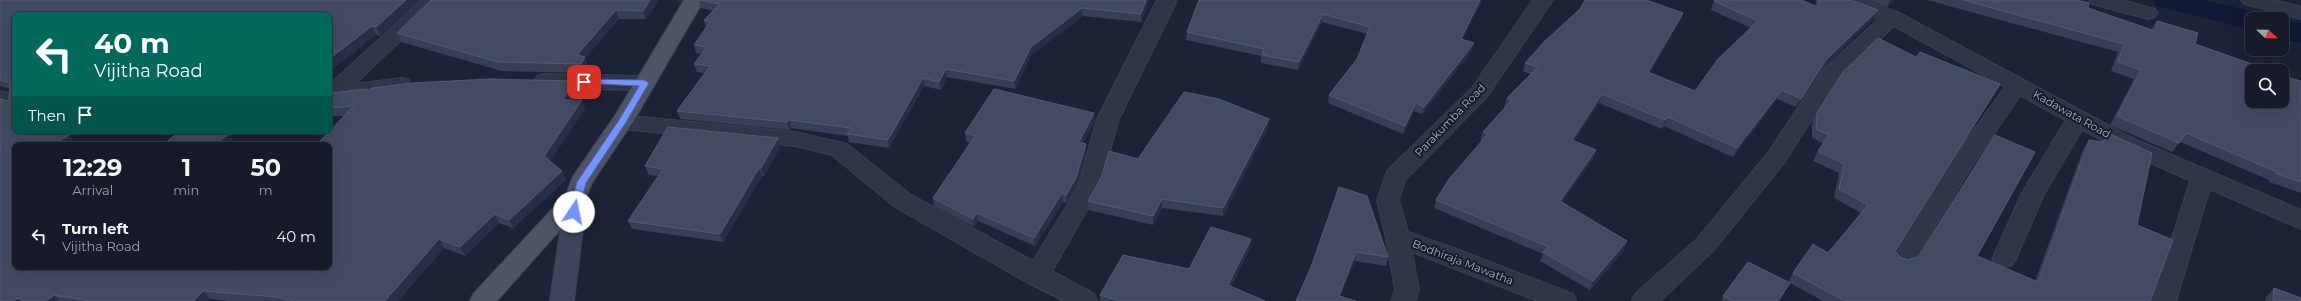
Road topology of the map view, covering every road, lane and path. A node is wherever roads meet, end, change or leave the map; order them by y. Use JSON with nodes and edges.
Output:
{"nodes":[{"id":1,"x":433,"y":0,"type":"edge"},
{"id":2,"x":694,"y":0,"type":"edge"},
{"id":3,"x":1167,"y":0,"type":"edge"},
{"id":4,"x":1543,"y":0,"type":"edge"},
{"id":5,"x":1846,"y":0,"type":"edge"},
{"id":6,"x":2099,"y":0,"type":"edge"},
{"id":7,"x":2250,"y":0,"type":"edge"},
{"id":8,"x":2148,"y":13,"type":"dead end"},
{"id":9,"x":2301,"y":13,"type":"edge"},
{"id":10,"x":1892,"y":17,"type":"junction"},
{"id":11,"x":525,"y":80,"type":"edge"},
{"id":12,"x":418,"y":83,"type":"edge"},
{"id":13,"x":644,"y":83,"type":"junction"},
{"id":14,"x":2017,"y":85,"type":"junction"},
{"id":15,"x":332,"y":93,"type":"edge"},
{"id":16,"x":332,"y":94,"type":"edge"},
{"id":17,"x":2078,"y":118,"type":"junction"},
{"id":18,"x":622,"y":122,"type":"junction"},
{"id":19,"x":2202,"y":178,"type":"junction"},
{"id":20,"x":576,"y":197,"type":"junction"},
{"id":21,"x":1388,"y":200,"type":"joint"},
{"id":22,"x":2301,"y":220,"type":"edge"},
{"id":23,"x":1398,"y":238,"type":"junction"},
{"id":24,"x":1903,"y":259,"type":"edge"},
{"id":25,"x":2004,"y":260,"type":"dead end"},
{"id":26,"x":1037,"y":276,"type":"junction"},
{"id":27,"x":482,"y":301,"type":"edge"},
{"id":28,"x":562,"y":301,"type":"edge"},
{"id":29,"x":1085,"y":301,"type":"edge"},
{"id":30,"x":1403,"y":301,"type":"edge"},
{"id":31,"x":1564,"y":301,"type":"edge"},
{"id":32,"x":1644,"y":301,"type":"edge"},
{"id":33,"x":2164,"y":301,"type":"edge"}],
"edges":[{"from":1,"to":15,"type":"street"},
{"from":2,"to":13,"type":"main road"},
{"from":3,"to":26,"type":"street"},
{"from":4,"to":21,"type":"street","name":"Parakumba Road"},
{"from":5,"to":10,"type":"street","name":"Kadawata Road"},
{"from":6,"to":8,"type":"street"},
{"from":7,"to":9,"type":"street"},
{"from":10,"to":14,"type":"street","name":"Kadawata Road"},
{"from":10,"to":32,"type":"street"},
{"from":11,"to":13,"type":"street"},
{"from":12,"to":16,"type":"street"},
{"from":13,"to":18,"type":"main road"},
{"from":14,"to":17,"type":"street","name":"Kadawata Road"},
{"from":14,"to":24,"type":"street"},
{"from":17,"to":19,"type":"street","name":"Kadawata Road"},
{"from":17,"to":25,"type":"street"},
{"from":18,"to":20,"type":"main road"},
{"from":18,"to":26,"type":"street"},
{"from":19,"to":22,"type":"street","name":"Kadawata Road"},
{"from":19,"to":33,"type":"street"},
{"from":20,"to":27,"type":"main road"},
{"from":20,"to":28,"type":"main road"},
{"from":21,"to":23,"type":"street","name":"Bodhiraja Mawatha"},
{"from":23,"to":30,"type":"street"},
{"from":23,"to":31,"type":"street","name":"Bodhiraja Mawatha"},
{"from":26,"to":29,"type":"street"}]}
